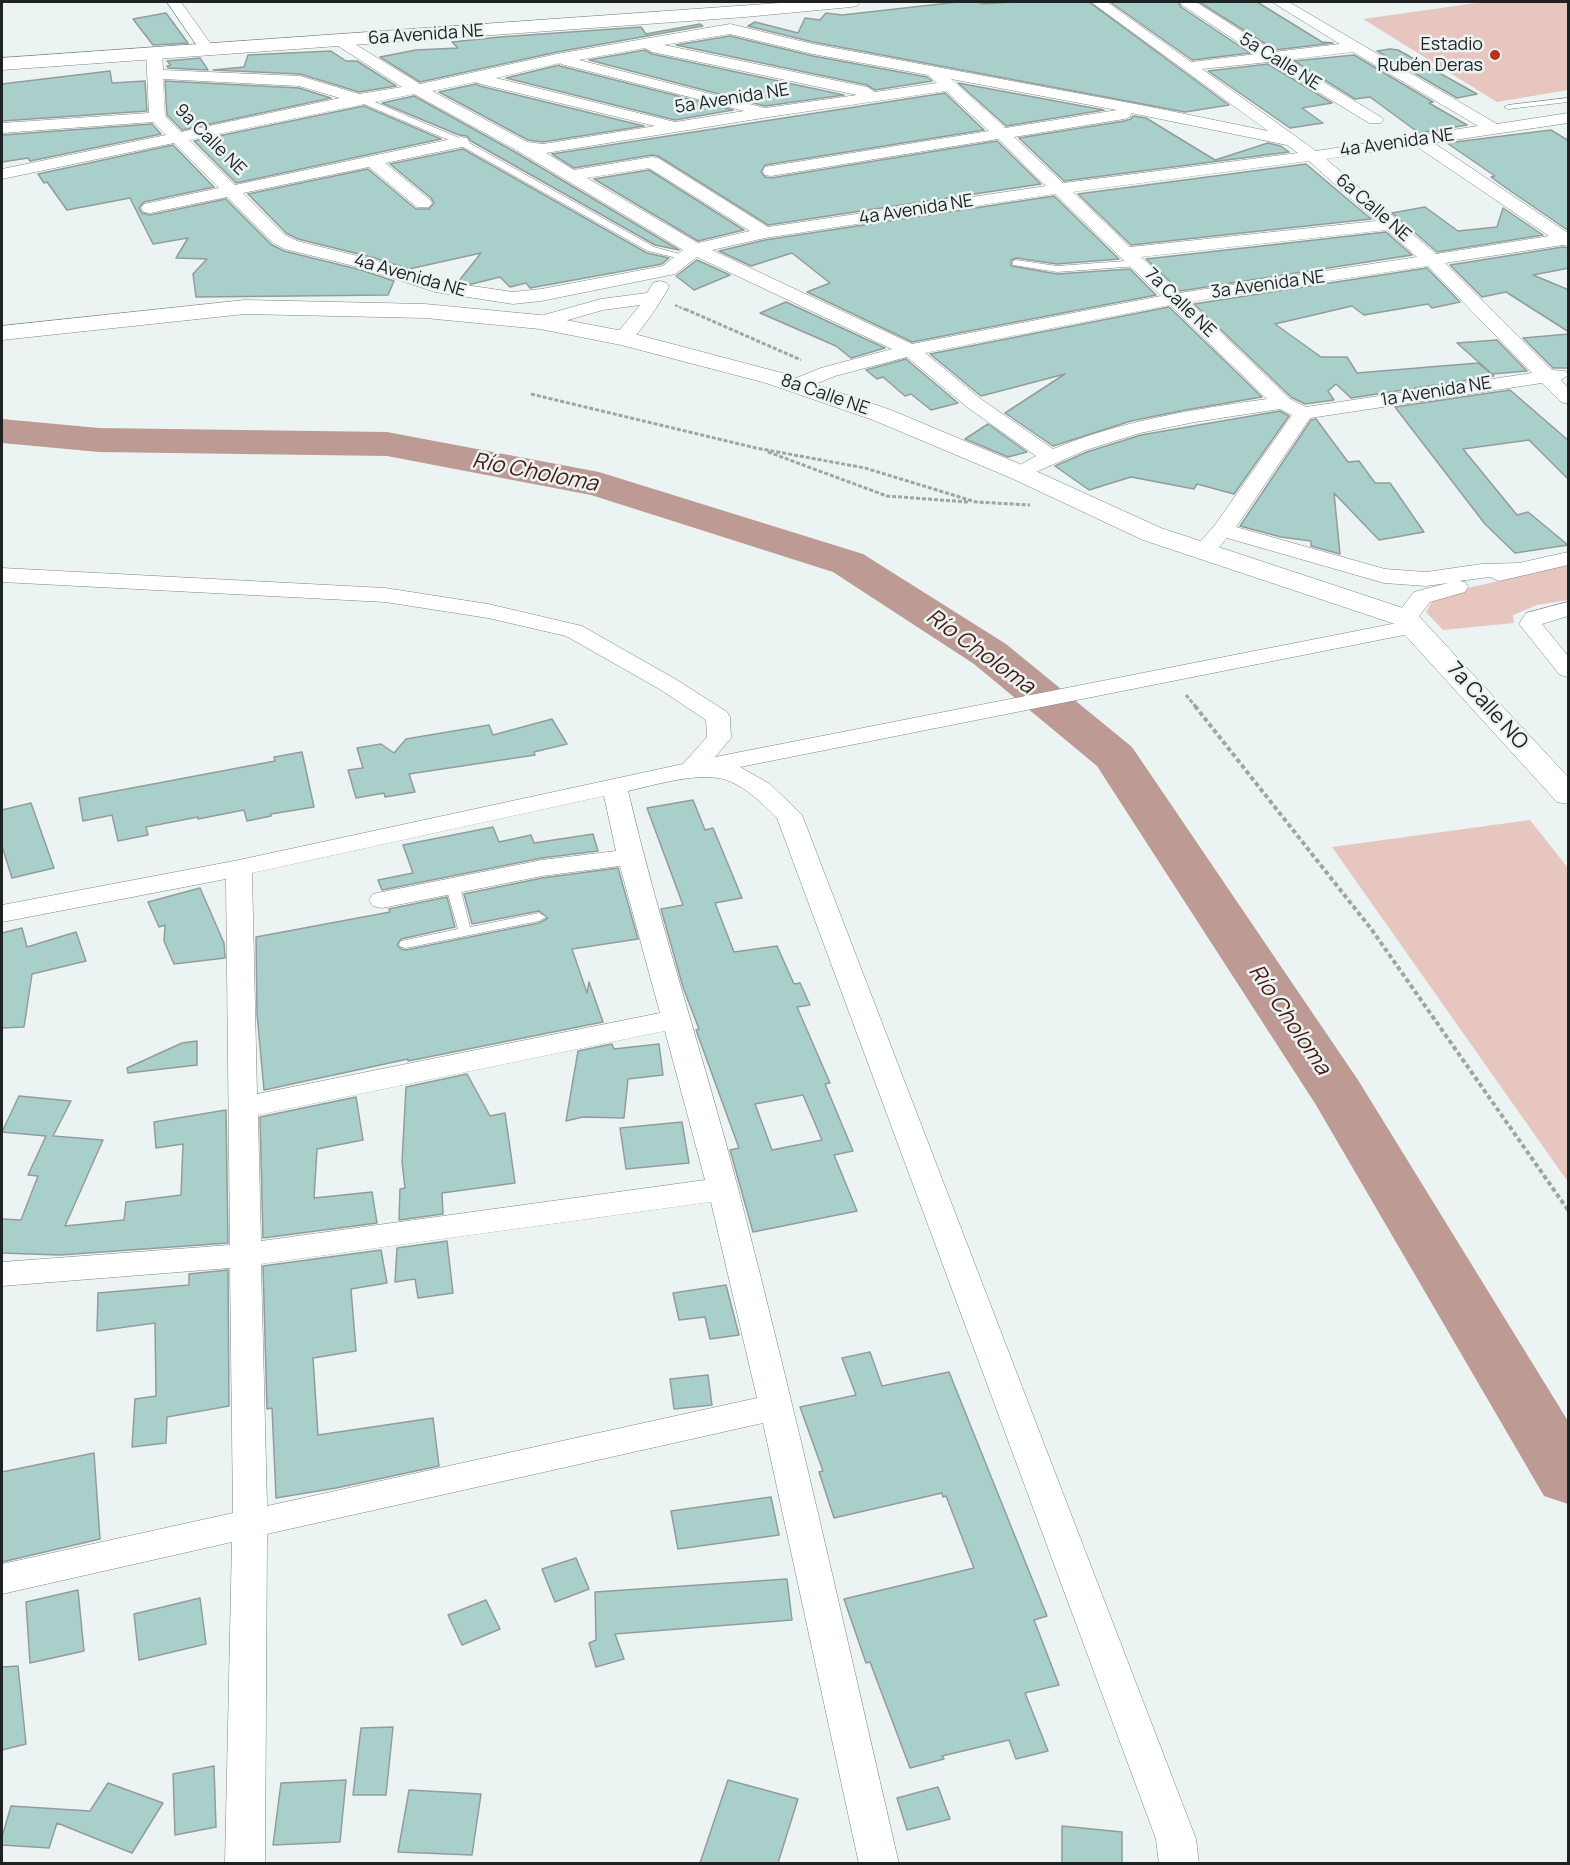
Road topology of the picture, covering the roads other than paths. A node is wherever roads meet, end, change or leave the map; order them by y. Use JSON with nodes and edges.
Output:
{"nodes":[{"id":1,"x":174,"y":2,"type":"edge"},
{"id":2,"x":851,"y":2,"type":"edge"},
{"id":3,"x":1098,"y":2,"type":"edge"},
{"id":4,"x":1187,"y":2,"type":"edge"},
{"id":5,"x":1279,"y":2,"type":"edge"},
{"id":6,"x":728,"y":21,"type":"junction"},
{"id":7,"x":340,"y":41,"type":"junction"},
{"id":8,"x":638,"y":44,"type":"junction"},
{"id":9,"x":1356,"y":47,"type":"junction"},
{"id":10,"x":205,"y":48,"type":"junction"},
{"id":11,"x":154,"y":52,"type":"junction"},
{"id":12,"x":1270,"y":56,"type":"junction"},
{"id":13,"x":557,"y":59,"type":"junction"},
{"id":14,"x":2,"y":64,"type":"edge"},
{"id":15,"x":1192,"y":66,"type":"junction"},
{"id":16,"x":934,"y":72,"type":"junction"},
{"id":17,"x":155,"y":74,"type":"junction"},
{"id":18,"x":477,"y":78,"type":"junction"},
{"id":19,"x":948,"y":86,"type":"junction"},
{"id":20,"x":418,"y":90,"type":"junction"},
{"id":21,"x":885,"y":96,"type":"junction"},
{"id":22,"x":360,"y":99,"type":"junction"},
{"id":23,"x":1569,"y":100,"type":"edge"},
{"id":24,"x":1508,"y":107,"type":"dead end"},
{"id":25,"x":1146,"y":111,"type":"junction"},
{"id":26,"x":769,"y":112,"type":"junction"},
{"id":27,"x":157,"y":117,"type":"junction"},
{"id":28,"x":1569,"y":118,"type":"edge"},
{"id":29,"x":1375,"y":120,"type":"dead end"},
{"id":30,"x":678,"y":127,"type":"junction"},
{"id":31,"x":2,"y":128,"type":"edge"},
{"id":32,"x":1494,"y":129,"type":"junction"},
{"id":33,"x":1002,"y":134,"type":"junction"},
{"id":34,"x":177,"y":138,"type":"junction"},
{"id":35,"x":1419,"y":140,"type":"junction"},
{"id":36,"x":461,"y":142,"type":"junction"},
{"id":37,"x":1295,"y":142,"type":"junction"},
{"id":38,"x":522,"y":146,"type":"junction"},
{"id":39,"x":1313,"y":156,"type":"junction"},
{"id":40,"x":372,"y":161,"type":"junction"},
{"id":41,"x":771,"y":171,"type":"dead end"},
{"id":42,"x":2,"y":174,"type":"edge"},
{"id":43,"x":571,"y":175,"type":"junction"},
{"id":44,"x":1057,"y":189,"type":"junction"},
{"id":45,"x":232,"y":190,"type":"junction"},
{"id":46,"x":423,"y":203,"type":"dead end"},
{"id":47,"x":150,"y":208,"type":"dead end"},
{"id":48,"x":1394,"y":224,"type":"junction"},
{"id":49,"x":765,"y":233,"type":"junction"},
{"id":50,"x":279,"y":239,"type":"joint"},
{"id":51,"x":1568,"y":240,"type":"edge"},
{"id":52,"x":690,"y":253,"type":"junction"},
{"id":53,"x":1131,"y":258,"type":"junction"},
{"id":54,"x":1433,"y":261,"type":"junction"},
{"id":55,"x":1016,"y":263,"type":"dead end"},
{"id":56,"x":669,"y":270,"type":"junction"},
{"id":57,"x":656,"y":297,"type":"junction"},
{"id":58,"x":1174,"y":298,"type":"junction"},
{"id":59,"x":540,"y":322,"type":"junction"},
{"id":60,"x":2,"y":333,"type":"edge"},
{"id":61,"x":623,"y":338,"type":"junction"},
{"id":62,"x":910,"y":350,"type":"junction"},
{"id":63,"x":1569,"y":375,"type":"edge"},
{"id":64,"x":1546,"y":376,"type":"junction"},
{"id":65,"x":796,"y":385,"type":"junction"},
{"id":66,"x":1569,"y":398,"type":"edge"},
{"id":67,"x":1283,"y":403,"type":"junction"},
{"id":68,"x":1304,"y":413,"type":"junction"},
{"id":69,"x":1051,"y":457,"type":"junction"},
{"id":70,"x":1020,"y":473,"type":"junction"},
{"id":71,"x":1223,"y":530,"type":"junction"},
{"id":72,"x":1203,"y":551,"type":"junction"},
{"id":73,"x":1569,"y":559,"type":"edge"},
{"id":74,"x":1516,"y":569,"type":"junction"},
{"id":75,"x":2,"y":575,"type":"edge"},
{"id":76,"x":1569,"y":609,"type":"edge"},
{"id":77,"x":1410,"y":622,"type":"junction"},
{"id":78,"x":1569,"y":670,"type":"edge"},
{"id":79,"x":691,"y":770,"type":"junction"},
{"id":80,"x":614,"y":786,"type":"junction"},
{"id":81,"x":1569,"y":795,"type":"edge"},
{"id":82,"x":630,"y":857,"type":"junction"},
{"id":83,"x":239,"y":868,"type":"junction"},
{"id":84,"x":453,"y":887,"type":"junction"},
{"id":85,"x":382,"y":900,"type":"dead end"},
{"id":86,"x":2,"y":913,"type":"edge"},
{"id":87,"x":539,"y":918,"type":"dead end"},
{"id":88,"x":465,"y":932,"type":"junction"},
{"id":89,"x":406,"y":944,"type":"dead end"},
{"id":90,"x":677,"y":1019,"type":"junction"},
{"id":91,"x":245,"y":1107,"type":"junction"},
{"id":92,"x":722,"y":1188,"type":"junction"},
{"id":93,"x":245,"y":1255,"type":"junction"},
{"id":94,"x":2,"y":1274,"type":"edge"},
{"id":95,"x":776,"y":1407,"type":"junction"},
{"id":96,"x":250,"y":1522,"type":"junction"},
{"id":97,"x":2,"y":1579,"type":"edge"},
{"id":98,"x":245,"y":1863,"type":"edge"},
{"id":99,"x":879,"y":1863,"type":"edge"},
{"id":100,"x":1179,"y":1863,"type":"edge"}],
"edges":[{"from":1,"to":10,"type":"street"},
{"from":2,"to":6,"type":"street","name":"6a Avenida NE"},
{"from":3,"to":15,"type":"street","name":"6a Calle NE"},
{"from":4,"to":12,"type":"street","name":"5a Calle NE"},
{"from":5,"to":9,"type":"street"},
{"from":6,"to":7,"type":"street","name":"6a Avenida NE"},
{"from":6,"to":8,"type":"street"},
{"from":6,"to":16,"type":"street"},
{"from":7,"to":10,"type":"street","name":"6a Avenida NE"},
{"from":7,"to":20,"type":"street"},
{"from":8,"to":13,"type":"street"},
{"from":8,"to":21,"type":"street"},
{"from":9,"to":12,"type":"street"},
{"from":9,"to":32,"type":"street"},
{"from":10,"to":11,"type":"street","name":"6a Avenida NE"},
{"from":11,"to":14,"type":"street","name":"6a Avenida NE"},
{"from":11,"to":17,"type":"street","name":"9a Calle NE"},
{"from":12,"to":15,"type":"street"},
{"from":12,"to":29,"type":"street","name":"5a Calle NE"},
{"from":13,"to":18,"type":"street"},
{"from":13,"to":26,"type":"street"},
{"from":15,"to":37,"type":"street","name":"6a Calle NE"},
{"from":16,"to":19,"type":"street","name":"7a Calle NE"},
{"from":16,"to":25,"type":"street"},
{"from":17,"to":22,"type":"street"},
{"from":17,"to":27,"type":"street","name":"9a Calle NE"},
{"from":18,"to":20,"type":"street"},
{"from":18,"to":30,"type":"street"},
{"from":19,"to":21,"type":"street","name":"5a Avenida NE"},
{"from":19,"to":33,"type":"street","name":"7a Calle NE"},
{"from":20,"to":22,"type":"street"},
{"from":20,"to":38,"type":"street"},
{"from":21,"to":26,"type":"street","name":"5a Avenida NE"},
{"from":22,"to":34,"type":"street"},
{"from":22,"to":36,"type":"lane"},
{"from":23,"to":24,"type":"lane"},
{"from":25,"to":33,"type":"street"},
{"from":25,"to":37,"type":"street"},
{"from":26,"to":30,"type":"street","name":"5a Avenida NE"},
{"from":27,"to":31,"type":"street"},
{"from":27,"to":34,"type":"street","name":"9a Calle NE"},
{"from":28,"to":32,"type":"street","name":"4a Avenida NE"},
{"from":30,"to":38,"type":"street","name":"5a Avenida NE"},
{"from":32,"to":35,"type":"street","name":"4a Avenida NE"},
{"from":33,"to":41,"type":"street"},
{"from":33,"to":44,"type":"street","name":"7a Calle NE"},
{"from":34,"to":42,"type":"street"},
{"from":34,"to":45,"type":"street","name":"9a Calle NE"},
{"from":35,"to":39,"type":"street","name":"4a Avenida NE"},
{"from":35,"to":51,"type":"street"},
{"from":36,"to":40,"type":"street"},
{"from":36,"to":52,"type":"lane"},
{"from":37,"to":39,"type":"street","name":"6a Calle NE"},
{"from":38,"to":43,"type":"street"},
{"from":39,"to":44,"type":"street","name":"4a Avenida NE"},
{"from":39,"to":48,"type":"street","name":"6a Calle NE"},
{"from":40,"to":45,"type":"street"},
{"from":40,"to":46,"type":"street"},
{"from":43,"to":49,"type":"street"},
{"from":43,"to":52,"type":"street"},
{"from":44,"to":49,"type":"street","name":"4a Avenida NE"},
{"from":44,"to":53,"type":"street","name":"7a Calle NE"},
{"from":45,"to":47,"type":"street"},
{"from":45,"to":50,"type":"street","name":"9a Calle NE"},
{"from":48,"to":53,"type":"street"},
{"from":48,"to":54,"type":"street","name":"6a Calle NE"},
{"from":49,"to":52,"type":"street","name":"4a Avenida NE"},
{"from":50,"to":56,"type":"street","name":"4a Avenida NE"},
{"from":51,"to":54,"type":"street","name":"3a Avenida NE"},
{"from":52,"to":56,"type":"street","name":"4a Avenida NE"},
{"from":52,"to":62,"type":"street"},
{"from":53,"to":55,"type":"lane"},
{"from":53,"to":58,"type":"street","name":"7a Calle NE"},
{"from":54,"to":58,"type":"street","name":"3a Avenida NE"},
{"from":54,"to":64,"type":"street","name":"6a Calle NE"},
{"from":56,"to":57,"type":"street"},
{"from":57,"to":59,"type":"street"},
{"from":57,"to":61,"type":"street"},
{"from":58,"to":62,"type":"street","name":"3a Avenida NE"},
{"from":58,"to":67,"type":"street","name":"7a Calle NE"},
{"from":59,"to":60,"type":"street","name":"8a Calle NE"},
{"from":59,"to":61,"type":"street","name":"8a Calle NE"},
{"from":61,"to":65,"type":"street","name":"8a Calle NE"},
{"from":62,"to":65,"type":"street","name":"3a Avenida NE"},
{"from":62,"to":69,"type":"street"},
{"from":63,"to":64,"type":"street","name":"1a Avenida NE"},
{"from":64,"to":66,"type":"street","name":"6a Calle NE"},
{"from":64,"to":68,"type":"street","name":"1a Avenida NE"},
{"from":65,"to":70,"type":"street","name":"8a Calle NE"},
{"from":67,"to":68,"type":"street","name":"7a Calle NE"},
{"from":67,"to":69,"type":"street"},
{"from":68,"to":71,"type":"street"},
{"from":69,"to":70,"type":"street"},
{"from":70,"to":72,"type":"street"},
{"from":71,"to":72,"type":"street"},
{"from":71,"to":74,"type":"street"},
{"from":72,"to":77,"type":"street"},
{"from":73,"to":74,"type":"street"},
{"from":74,"to":77,"type":"street"},
{"from":75,"to":79,"type":"street"},
{"from":76,"to":78,"type":"street"},
{"from":77,"to":79,"type":"street"},
{"from":77,"to":81,"type":"street","name":"7a Calle NO"},
{"from":79,"to":80,"type":"street"},
{"from":79,"to":100,"type":"street"},
{"from":80,"to":82,"type":"street"},
{"from":80,"to":83,"type":"street"},
{"from":82,"to":84,"type":"street"},
{"from":82,"to":90,"type":"street"},
{"from":83,"to":86,"type":"street"},
{"from":83,"to":91,"type":"street"},
{"from":84,"to":85,"type":"street"},
{"from":84,"to":88,"type":"lane"},
{"from":87,"to":88,"type":"lane"},
{"from":88,"to":89,"type":"lane"},
{"from":90,"to":91,"type":"street"},
{"from":90,"to":92,"type":"street"},
{"from":91,"to":93,"type":"street"},
{"from":92,"to":93,"type":"street"},
{"from":92,"to":95,"type":"street"},
{"from":93,"to":94,"type":"street"},
{"from":93,"to":96,"type":"street"},
{"from":95,"to":96,"type":"street"},
{"from":95,"to":99,"type":"street"},
{"from":96,"to":97,"type":"street"},
{"from":96,"to":98,"type":"street"}]}
